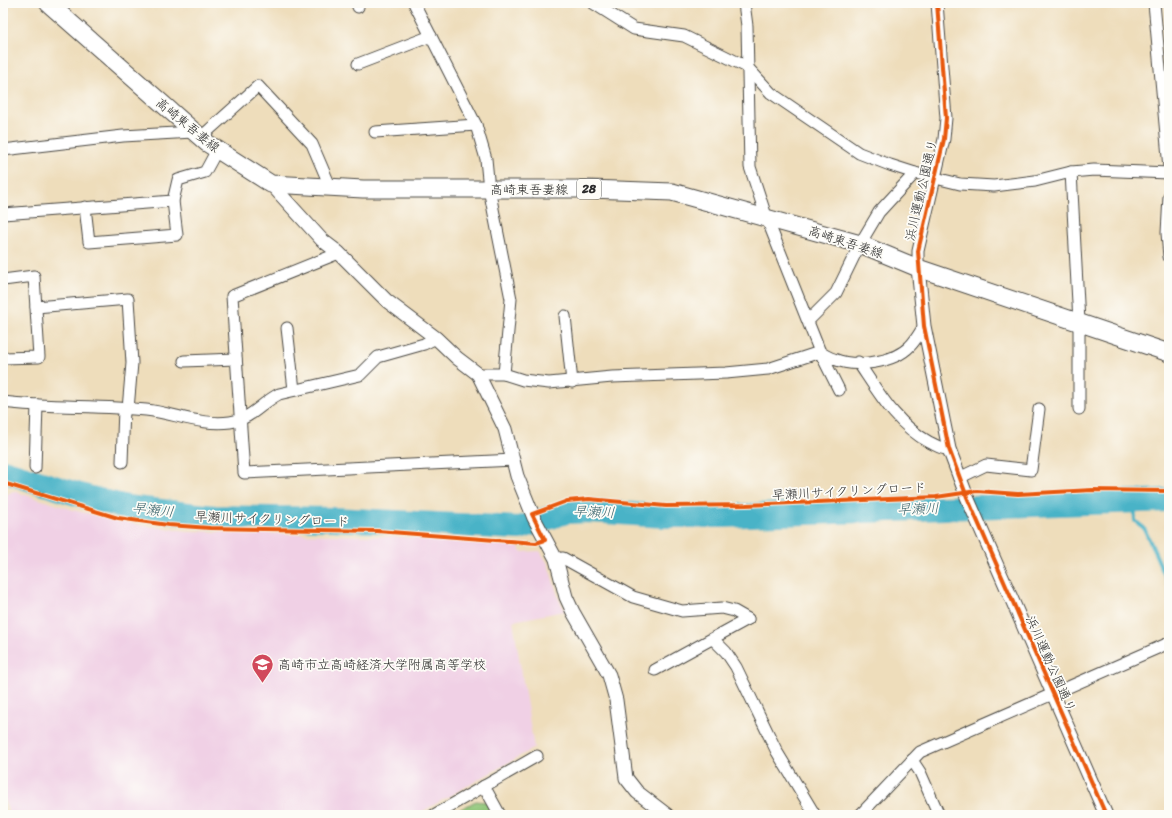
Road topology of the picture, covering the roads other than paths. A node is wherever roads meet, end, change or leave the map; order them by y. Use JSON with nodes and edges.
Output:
{"nodes":[{"id":1,"x":48,"y":3,"type":"edge"},
{"id":2,"x":414,"y":3,"type":"edge"},
{"id":3,"x":593,"y":3,"type":"edge"},
{"id":4,"x":744,"y":3,"type":"edge"},
{"id":5,"x":937,"y":3,"type":"edge"},
{"id":6,"x":1154,"y":3,"type":"edge"},
{"id":7,"x":431,"y":36,"type":"junction"},
{"id":8,"x":358,"y":64,"type":"dead end"},
{"id":9,"x":747,"y":68,"type":"junction"},
{"id":10,"x":476,"y":125,"type":"junction"},
{"id":11,"x":375,"y":132,"type":"dead end"},
{"id":12,"x":197,"y":135,"type":"junction"},
{"id":13,"x":3,"y":150,"type":"edge"},
{"id":14,"x":217,"y":150,"type":"junction"},
{"id":15,"x":1169,"y":168,"type":"edge"},
{"id":16,"x":1071,"y":172,"type":"junction"},
{"id":17,"x":915,"y":173,"type":"junction"},
{"id":18,"x":1169,"y":173,"type":"edge"},
{"id":19,"x":935,"y":177,"type":"junction"},
{"id":20,"x":271,"y":184,"type":"junction"},
{"id":21,"x":330,"y":186,"type":"junction"},
{"id":22,"x":489,"y":189,"type":"junction"},
{"id":23,"x":1169,"y":196,"type":"edge"},
{"id":24,"x":174,"y":201,"type":"junction"},
{"id":25,"x":84,"y":207,"type":"junction"},
{"id":26,"x":3,"y":214,"type":"edge"},
{"id":27,"x":767,"y":219,"type":"junction"},
{"id":28,"x":860,"y":244,"type":"junction"},
{"id":29,"x":339,"y":254,"type":"junction"},
{"id":30,"x":1169,"y":257,"type":"edge"},
{"id":31,"x":918,"y":268,"type":"junction"},
{"id":32,"x":3,"y":280,"type":"edge"},
{"id":33,"x":36,"y":307,"type":"junction"},
{"id":34,"x":565,"y":316,"type":"dead end"},
{"id":35,"x":809,"y":320,"type":"junction"},
{"id":36,"x":1078,"y":322,"type":"junction"},
{"id":37,"x":924,"y":326,"type":"junction"},
{"id":38,"x":287,"y":328,"type":"dead end"},
{"id":39,"x":436,"y":338,"type":"junction"},
{"id":40,"x":820,"y":352,"type":"junction"},
{"id":41,"x":1169,"y":353,"type":"edge"},
{"id":42,"x":3,"y":358,"type":"edge"},
{"id":43,"x":236,"y":359,"type":"junction"},
{"id":44,"x":184,"y":361,"type":"dead end"},
{"id":45,"x":858,"y":362,"type":"junction"},
{"id":46,"x":478,"y":374,"type":"junction"},
{"id":47,"x":504,"y":374,"type":"junction"},
{"id":48,"x":572,"y":382,"type":"junction"},
{"id":49,"x":294,"y":390,"type":"junction"},
{"id":50,"x":839,"y":390,"type":"dead end"},
{"id":51,"x":3,"y":402,"type":"edge"},
{"id":52,"x":38,"y":405,"type":"junction"},
{"id":53,"x":126,"y":409,"type":"junction"},
{"id":54,"x":1039,"y":409,"type":"dead end"},
{"id":55,"x":1080,"y":409,"type":"dead end"},
{"id":56,"x":240,"y":419,"type":"junction"},
{"id":57,"x":949,"y":450,"type":"junction"},
{"id":58,"x":514,"y":460,"type":"junction"},
{"id":59,"x":122,"y":462,"type":"dead end"},
{"id":60,"x":35,"y":468,"type":"dead end"},
{"id":61,"x":959,"y":478,"type":"junction"},
{"id":62,"x":556,"y":559,"type":"junction"},
{"id":63,"x":713,"y":638,"type":"junction"},
{"id":64,"x":1169,"y":643,"type":"edge"},
{"id":65,"x":655,"y":670,"type":"dead end"},
{"id":66,"x":1053,"y":694,"type":"junction"},
{"id":67,"x":537,"y":756,"type":"dead end"},
{"id":68,"x":912,"y":760,"type":"junction"},
{"id":69,"x":484,"y":786,"type":"junction"},
{"id":70,"x":434,"y":815,"type":"edge"},
{"id":71,"x":500,"y":815,"type":"edge"},
{"id":72,"x":667,"y":815,"type":"edge"},
{"id":73,"x":815,"y":815,"type":"edge"},
{"id":74,"x":860,"y":815,"type":"edge"},
{"id":75,"x":939,"y":815,"type":"edge"},
{"id":76,"x":1106,"y":815,"type":"edge"}],
"edges":[{"from":1,"to":12,"type":"main road","name":"高崎東吾妻線"},
{"from":2,"to":7,"type":"street"},
{"from":3,"to":9,"type":"street"},
{"from":4,"to":9,"type":"street"},
{"from":5,"to":19,"type":"street","name":"浜川運動公園通り"},
{"from":6,"to":15,"type":"street"},
{"from":7,"to":8,"type":"street"},
{"from":7,"to":10,"type":"street"},
{"from":9,"to":17,"type":"street"},
{"from":9,"to":27,"type":"street"},
{"from":10,"to":11,"type":"street"},
{"from":10,"to":22,"type":"street"},
{"from":12,"to":13,"type":"street"},
{"from":12,"to":14,"type":"main road","name":"高崎東吾妻線"},
{"from":12,"to":21,"type":"street"},
{"from":14,"to":20,"type":"main road","name":"高崎東吾妻線"},
{"from":14,"to":24,"type":"street"},
{"from":16,"to":18,"type":"street"},
{"from":16,"to":19,"type":"street"},
{"from":16,"to":36,"type":"street"},
{"from":17,"to":19,"type":"street"},
{"from":17,"to":28,"type":"street"},
{"from":19,"to":31,"type":"street","name":"浜川運動公園通り"},
{"from":20,"to":21,"type":"main road","name":"高崎東吾妻線","number":"28"},
{"from":20,"to":29,"type":"street"},
{"from":21,"to":22,"type":"main road","name":"高崎東吾妻線","number":"28"},
{"from":22,"to":27,"type":"main road","name":"高崎東吾妻線","number":"28"},
{"from":22,"to":47,"type":"street"},
{"from":23,"to":30,"type":"street"},
{"from":24,"to":25,"type":"street"},
{"from":24,"to":25,"type":"street"},
{"from":25,"to":26,"type":"street"},
{"from":27,"to":28,"type":"main road","name":"高崎東吾妻線","number":"28"},
{"from":27,"to":35,"type":"street"},
{"from":28,"to":31,"type":"main road","name":"高崎東吾妻線","number":"28"},
{"from":28,"to":35,"type":"street"},
{"from":29,"to":39,"type":"street"},
{"from":29,"to":43,"type":"street"},
{"from":31,"to":36,"type":"main road","name":"高崎東吾妻線","number":"28"},
{"from":31,"to":37,"type":"street","name":"浜川運動公園通り"},
{"from":32,"to":33,"type":"street"},
{"from":33,"to":42,"type":"street"},
{"from":33,"to":53,"type":"street"},
{"from":34,"to":48,"type":"street"},
{"from":35,"to":40,"type":"street"},
{"from":36,"to":41,"type":"main road","name":"高崎東吾妻線","number":"28"},
{"from":36,"to":55,"type":"street"},
{"from":37,"to":45,"type":"street"},
{"from":37,"to":57,"type":"street","name":"浜川運動公園通り"},
{"from":38,"to":49,"type":"street"},
{"from":39,"to":46,"type":"street"},
{"from":39,"to":49,"type":"street"},
{"from":40,"to":45,"type":"street"},
{"from":40,"to":48,"type":"street"},
{"from":40,"to":50,"type":"street"},
{"from":43,"to":44,"type":"street"},
{"from":43,"to":56,"type":"street"},
{"from":45,"to":57,"type":"street"},
{"from":46,"to":47,"type":"street"},
{"from":46,"to":58,"type":"street"},
{"from":47,"to":48,"type":"street"},
{"from":49,"to":56,"type":"street"},
{"from":51,"to":52,"type":"street"},
{"from":52,"to":53,"type":"street"},
{"from":52,"to":60,"type":"street"},
{"from":53,"to":56,"type":"street"},
{"from":53,"to":59,"type":"street"},
{"from":54,"to":61,"type":"street"},
{"from":56,"to":58,"type":"street"},
{"from":57,"to":61,"type":"street","name":"浜川運動公園通り"},
{"from":58,"to":62,"type":"street"},
{"from":61,"to":66,"type":"street","name":"浜川運動公園通り"},
{"from":62,"to":63,"type":"street"},
{"from":62,"to":72,"type":"street"},
{"from":63,"to":65,"type":"street"},
{"from":63,"to":73,"type":"street"},
{"from":64,"to":66,"type":"street"},
{"from":66,"to":68,"type":"street"},
{"from":66,"to":76,"type":"street","name":"浜川運動公園通り"},
{"from":67,"to":69,"type":"street"},
{"from":68,"to":74,"type":"street"},
{"from":68,"to":75,"type":"street"},
{"from":69,"to":70,"type":"street"},
{"from":69,"to":71,"type":"street"}]}
